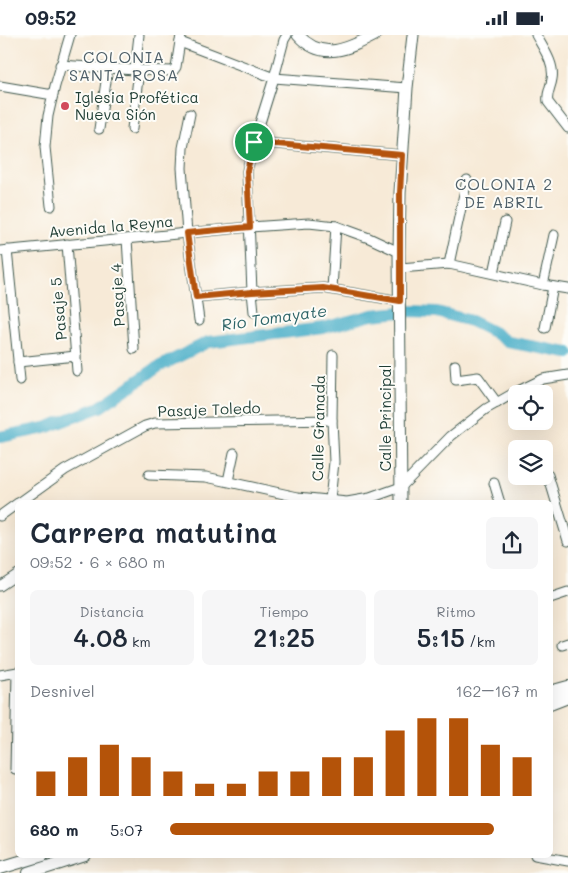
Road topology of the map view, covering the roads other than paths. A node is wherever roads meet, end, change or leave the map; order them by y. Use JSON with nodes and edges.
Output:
{"nodes":[{"id":1,"x":70,"y":35,"type":"edge"},
{"id":2,"x":139,"y":35,"type":"edge"},
{"id":3,"x":287,"y":35,"type":"edge"},
{"id":4,"x":298,"y":35,"type":"edge"},
{"id":5,"x":375,"y":35,"type":"edge"},
{"id":6,"x":413,"y":35,"type":"edge"},
{"id":7,"x":536,"y":35,"type":"edge"},
{"id":8,"x":180,"y":39,"type":"edge"},
{"id":9,"x":355,"y":40,"type":"edge"},
{"id":10,"x":60,"y":65,"type":"junction"},
{"id":11,"x":108,"y":68,"type":"junction"},
{"id":12,"x":137,"y":70,"type":"junction"},
{"id":13,"x":274,"y":78,"type":"junction"},
{"id":14,"x":0,"y":86,"type":"edge"},
{"id":15,"x":407,"y":88,"type":"junction"},
{"id":16,"x":53,"y":95,"type":"junction"},
{"id":17,"x":190,"y":114,"type":"dead end"},
{"id":18,"x":568,"y":128,"type":"edge"},
{"id":19,"x":99,"y":129,"type":"dead end"},
{"id":20,"x":132,"y":129,"type":"dead end"},
{"id":21,"x":254,"y":142,"type":"junction"},
{"id":22,"x":402,"y":155,"type":"junction"},
{"id":23,"x":467,"y":181,"type":"dead end"},
{"id":24,"x":51,"y":206,"type":"dead end"},
{"id":25,"x":505,"y":222,"type":"dead end"},
{"id":26,"x":336,"y":226,"type":"junction"},
{"id":27,"x":250,"y":227,"type":"junction"},
{"id":28,"x":187,"y":233,"type":"junction"},
{"id":29,"x":554,"y":235,"type":"dead end"},
{"id":30,"x":127,"y":239,"type":"junction"},
{"id":31,"x":67,"y":244,"type":"junction"},
{"id":32,"x":4,"y":250,"type":"edge"},
{"id":33,"x":399,"y":252,"type":"junction"},
{"id":34,"x":449,"y":264,"type":"junction"},
{"id":35,"x":400,"y":268,"type":"junction"},
{"id":36,"x":494,"y":273,"type":"junction"},
{"id":37,"x":543,"y":285,"type":"junction"},
{"id":38,"x":553,"y":287,"type":"junction"},
{"id":39,"x":332,"y":289,"type":"junction"},
{"id":40,"x":568,"y":289,"type":"edge"},
{"id":41,"x":252,"y":292,"type":"junction"},
{"id":42,"x":196,"y":297,"type":"junction"},
{"id":43,"x":400,"y":303,"type":"junction"},
{"id":44,"x":254,"y":312,"type":"dead end"},
{"id":45,"x":199,"y":320,"type":"dead end"},
{"id":46,"x":545,"y":328,"type":"dead end"},
{"id":47,"x":134,"y":349,"type":"dead end"},
{"id":48,"x":333,"y":355,"type":"dead end"},
{"id":49,"x":76,"y":356,"type":"junction"},
{"id":50,"x":18,"y":362,"type":"junction"},
{"id":51,"x":455,"y":365,"type":"dead end"},
{"id":52,"x":77,"y":371,"type":"dead end"},
{"id":53,"x":568,"y":375,"type":"edge"},
{"id":54,"x":20,"y":380,"type":"dead end"},
{"id":55,"x":497,"y":403,"type":"junction"},
{"id":56,"x":332,"y":419,"type":"junction"},
{"id":57,"x":234,"y":453,"type":"dead end"},
{"id":58,"x":149,"y":475,"type":"dead end"},
{"id":59,"x":228,"y":481,"type":"junction"},
{"id":60,"x":494,"y":483,"type":"dead end"},
{"id":61,"x":551,"y":485,"type":"edge"},
{"id":62,"x":400,"y":487,"type":"junction"},
{"id":63,"x":22,"y":500,"type":"edge"},
{"id":64,"x":330,"y":500,"type":"joint"},
{"id":65,"x":357,"y":500,"type":"edge"},
{"id":66,"x":401,"y":500,"type":"edge"},
{"id":67,"x":499,"y":500,"type":"edge"},
{"id":68,"x":15,"y":505,"type":"edge"},
{"id":69,"x":0,"y":516,"type":"edge"},
{"id":70,"x":568,"y":541,"type":"edge"},
{"id":71,"x":15,"y":576,"type":"edge"},
{"id":72,"x":0,"y":586,"type":"edge"},
{"id":73,"x":568,"y":592,"type":"edge"},
{"id":74,"x":553,"y":597,"type":"edge"},
{"id":75,"x":15,"y":671,"type":"edge"},
{"id":76,"x":0,"y":675,"type":"edge"},
{"id":77,"x":568,"y":687,"type":"edge"},
{"id":78,"x":553,"y":691,"type":"edge"},
{"id":79,"x":568,"y":697,"type":"edge"},
{"id":80,"x":553,"y":702,"type":"edge"},
{"id":81,"x":35,"y":858,"type":"edge"},
{"id":82,"x":76,"y":858,"type":"edge"},
{"id":83,"x":552,"y":858,"type":"edge"},
{"id":84,"x":568,"y":861,"type":"edge"},
{"id":85,"x":0,"y":869,"type":"edge"},
{"id":86,"x":29,"y":873,"type":"edge"}],
"edges":[{"from":1,"to":10,"type":"street"},
{"from":2,"to":12,"type":"street"},
{"from":3,"to":13,"type":"street"},
{"from":4,"to":9,"type":"street"},
{"from":5,"to":9,"type":"street"},
{"from":6,"to":15,"type":"street","name":"Calle Principal"},
{"from":7,"to":18,"type":"street"},
{"from":8,"to":12,"type":"street"},
{"from":8,"to":13,"type":"street"},
{"from":10,"to":11,"type":"street"},
{"from":10,"to":16,"type":"street"},
{"from":11,"to":12,"type":"street"},
{"from":11,"to":19,"type":"street"},
{"from":12,"to":20,"type":"street"},
{"from":13,"to":15,"type":"street"},
{"from":13,"to":21,"type":"street"},
{"from":14,"to":16,"type":"street"},
{"from":15,"to":22,"type":"street","name":"Calle Principal"},
{"from":16,"to":24,"type":"street"},
{"from":17,"to":28,"type":"street"},
{"from":21,"to":22,"type":"street"},
{"from":21,"to":27,"type":"street"},
{"from":22,"to":33,"type":"street","name":"Calle Principal"},
{"from":23,"to":34,"type":"street"},
{"from":25,"to":36,"type":"street"},
{"from":26,"to":27,"type":"street","name":"Avenida la Reyna"},
{"from":26,"to":33,"type":"street","name":"Avenida la Reyna"},
{"from":26,"to":39,"type":"street"},
{"from":27,"to":28,"type":"street","name":"Avenida la Reyna"},
{"from":27,"to":41,"type":"street"},
{"from":28,"to":30,"type":"street","name":"Avenida la Reyna"},
{"from":28,"to":42,"type":"street"},
{"from":29,"to":37,"type":"street"},
{"from":30,"to":31,"type":"street","name":"Avenida la Reyna"},
{"from":30,"to":47,"type":"street","name":"Pasaje 4"},
{"from":31,"to":32,"type":"street","name":"Avenida la Reyna"},
{"from":31,"to":49,"type":"street","name":"Pasaje 5"},
{"from":32,"to":50,"type":"street"},
{"from":33,"to":35,"type":"street","name":"Calle Principal"},
{"from":34,"to":35,"type":"street"},
{"from":34,"to":36,"type":"street"},
{"from":35,"to":43,"type":"street","name":"Calle Principal"},
{"from":36,"to":37,"type":"street"},
{"from":37,"to":38,"type":"street"},
{"from":38,"to":40,"type":"street"},
{"from":38,"to":46,"type":"street"},
{"from":39,"to":41,"type":"street"},
{"from":39,"to":43,"type":"street"},
{"from":41,"to":42,"type":"street"},
{"from":41,"to":44,"type":"street"},
{"from":42,"to":45,"type":"street"},
{"from":43,"to":62,"type":"street","name":"Calle Principal"},
{"from":48,"to":56,"type":"street","name":"Calle Granada"},
{"from":49,"to":50,"type":"street"},
{"from":49,"to":52,"type":"street","name":"Pasaje 5"},
{"from":50,"to":54,"type":"street"},
{"from":51,"to":55,"type":"street"},
{"from":53,"to":55,"type":"street"},
{"from":55,"to":62,"type":"street"},
{"from":56,"to":63,"type":"street","name":"Pasaje Toledo"},
{"from":56,"to":64,"type":"street","name":"Calle Granada"},
{"from":57,"to":59,"type":"street"},
{"from":58,"to":59,"type":"street"},
{"from":59,"to":64,"type":"street"},
{"from":60,"to":67,"type":"street"},
{"from":61,"to":70,"type":"street"},
{"from":62,"to":65,"type":"street"},
{"from":62,"to":66,"type":"street","name":"Calle Principal"},
{"from":68,"to":69,"type":"street","name":"Pasaje Toledo"},
{"from":71,"to":72,"type":"street"},
{"from":73,"to":74,"type":"street"},
{"from":75,"to":76,"type":"street"},
{"from":77,"to":78,"type":"main road"},
{"from":79,"to":80,"type":"main road"},
{"from":81,"to":85,"type":"main road"},
{"from":82,"to":86,"type":"main road"},
{"from":83,"to":84,"type":"street"}]}
